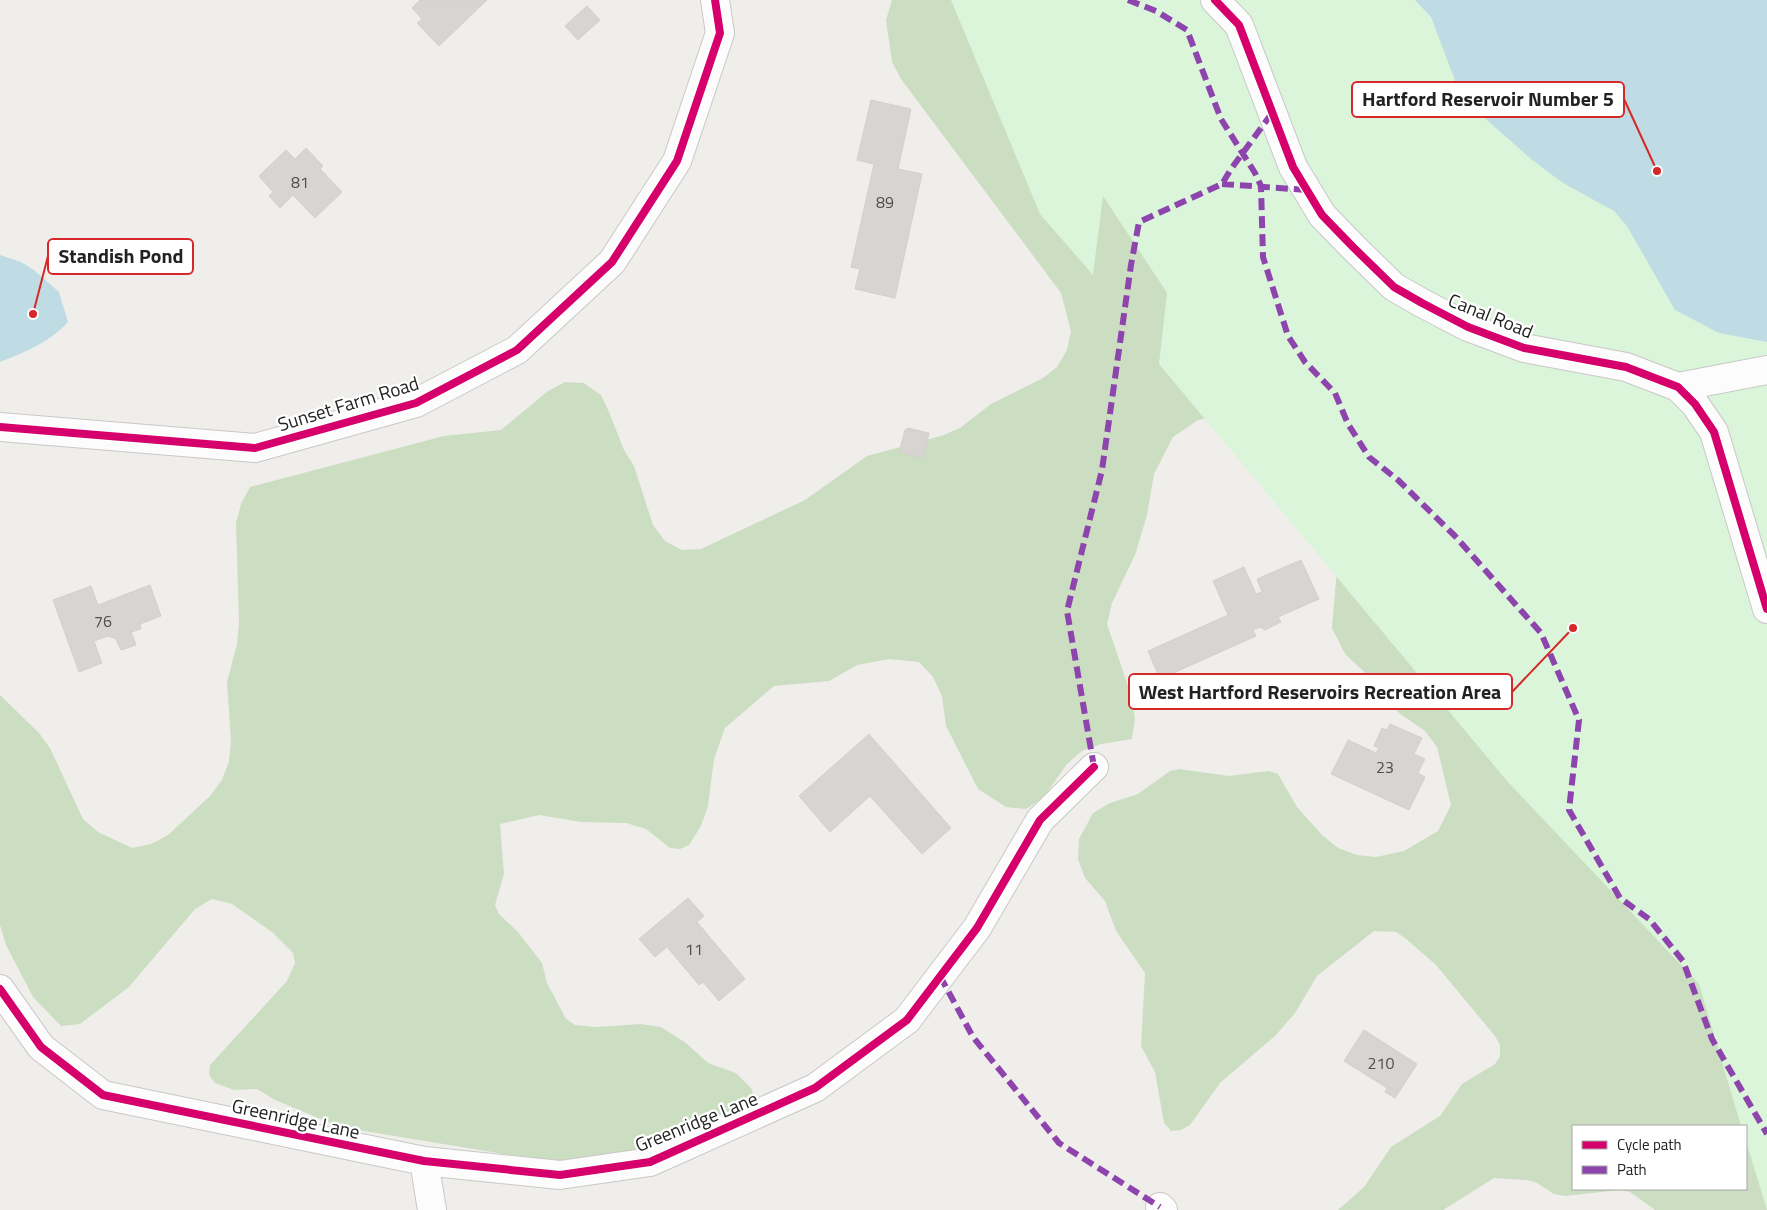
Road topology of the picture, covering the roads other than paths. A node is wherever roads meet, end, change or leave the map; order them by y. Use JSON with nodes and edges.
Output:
{"nodes":[{"id":1,"x":715,"y":0,"type":"edge"},
{"id":2,"x":1215,"y":0,"type":"edge"},
{"id":3,"x":1767,"y":370,"type":"edge"},
{"id":4,"x":1678,"y":387,"type":"junction"},
{"id":5,"x":0,"y":427,"type":"edge"},
{"id":6,"x":1767,"y":609,"type":"edge"},
{"id":7,"x":1094,"y":767,"type":"dead end"},
{"id":8,"x":0,"y":989,"type":"edge"},
{"id":9,"x":424,"y":1162,"type":"junction"},
{"id":10,"x":432,"y":1210,"type":"edge"}],
"edges":[{"from":1,"to":5,"type":"street","name":"Sunset Farm Road"},
{"from":2,"to":4,"type":"street","name":"Canal Road"},
{"from":3,"to":4,"type":"street"},
{"from":4,"to":6,"type":"street","name":"Canal Road"},
{"from":7,"to":9,"type":"street","name":"Greenridge Lane"},
{"from":8,"to":9,"type":"street","name":"Greenridge Lane"},
{"from":9,"to":10,"type":"street"}]}
